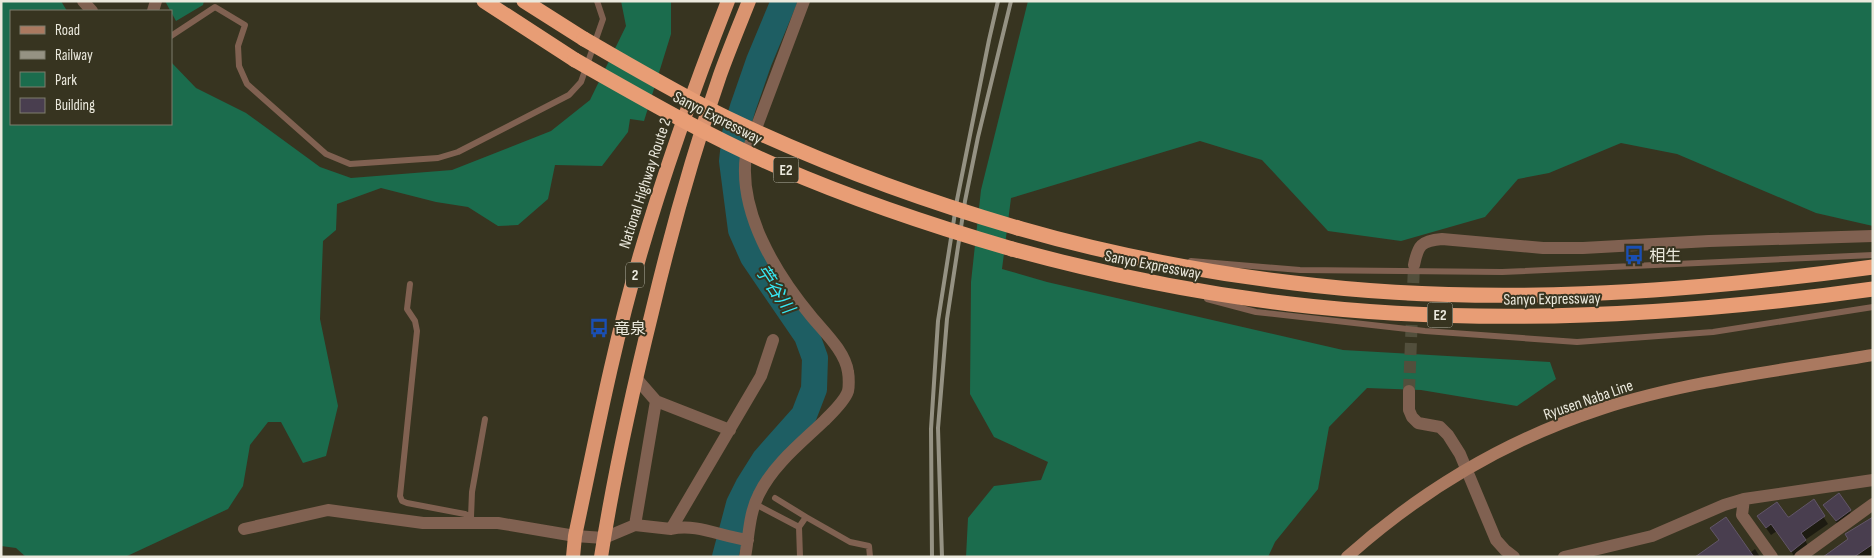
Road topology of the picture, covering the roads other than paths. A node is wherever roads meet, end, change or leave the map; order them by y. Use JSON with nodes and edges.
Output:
{"nodes":[{"id":1,"x":484,"y":1,"type":"edge"},
{"id":2,"x":524,"y":1,"type":"edge"},
{"id":3,"x":597,"y":1,"type":"edge"},
{"id":4,"x":728,"y":1,"type":"edge"},
{"id":5,"x":749,"y":1,"type":"edge"},
{"id":6,"x":804,"y":1,"type":"edge"},
{"id":7,"x":172,"y":35,"type":"edge"},
{"id":8,"x":1873,"y":236,"type":"edge"},
{"id":9,"x":1122,"y":255,"type":"junction"},
{"id":10,"x":1873,"y":255,"type":"edge"},
{"id":11,"x":1414,"y":265,"type":"tunnel mouth"},
{"id":12,"x":1873,"y":267,"type":"edge"},
{"id":13,"x":1116,"y":276,"type":"junction"},
{"id":14,"x":410,"y":284,"type":"dead end"},
{"id":15,"x":1873,"y":289,"type":"edge"},
{"id":16,"x":1873,"y":307,"type":"edge"},
{"id":17,"x":773,"y":340,"type":"dead end"},
{"id":18,"x":1873,"y":355,"type":"edge"},
{"id":19,"x":636,"y":378,"type":"junction"},
{"id":20,"x":1409,"y":391,"type":"tunnel mouth"},
{"id":21,"x":656,"y":401,"type":"junction"},
{"id":22,"x":485,"y":419,"type":"dead end"},
{"id":23,"x":730,"y":430,"type":"junction"},
{"id":24,"x":1466,"y":469,"type":"junction"},
{"id":25,"x":1873,"y":480,"type":"edge"},
{"id":26,"x":775,"y":498,"type":"dead end"},
{"id":27,"x":1744,"y":500,"type":"junction"},
{"id":28,"x":755,"y":504,"type":"junction"},
{"id":29,"x":1873,"y":504,"type":"edge"},
{"id":30,"x":806,"y":517,"type":"junction"},
{"id":31,"x":472,"y":520,"type":"junction"},
{"id":32,"x":635,"y":525,"type":"junction"},
{"id":33,"x":799,"y":527,"type":"junction"},
{"id":34,"x":244,"y":529,"type":"dead end"},
{"id":35,"x":671,"y":529,"type":"junction"},
{"id":36,"x":575,"y":536,"type":"junction"},
{"id":37,"x":604,"y":538,"type":"junction"},
{"id":38,"x":746,"y":540,"type":"junction"},
{"id":39,"x":572,"y":557,"type":"edge"},
{"id":40,"x":602,"y":557,"type":"edge"},
{"id":41,"x":745,"y":557,"type":"edge"},
{"id":42,"x":800,"y":557,"type":"edge"},
{"id":43,"x":870,"y":557,"type":"edge"},
{"id":44,"x":1348,"y":557,"type":"edge"},
{"id":45,"x":1514,"y":557,"type":"edge"},
{"id":46,"x":1564,"y":557,"type":"edge"},
{"id":47,"x":1772,"y":557,"type":"edge"},
{"id":48,"x":1800,"y":557,"type":"edge"}],
"edges":[{"from":1,"to":13,"type":"highway","name":"Sanyo Expressway","number":"E2","bridge":true},
{"from":2,"to":9,"type":"highway","name":"Sanyo Expressway","number":"E2","bridge":true},
{"from":3,"to":7,"type":"lane"},
{"from":4,"to":36,"type":"highway","name":"National Highway Route 2","number":"2"},
{"from":5,"to":19,"type":"highway","number":"2"},
{"from":6,"to":28,"type":"street"},
{"from":8,"to":11,"type":"street"},
{"from":9,"to":10,"type":"lane"},
{"from":9,"to":12,"type":"highway","name":"Sanyo Expressway","number":"E2"},
{"from":13,"to":15,"type":"highway","name":"Sanyo Expressway","number":"E2"},
{"from":13,"to":16,"type":"lane"},
{"from":14,"to":31,"type":"lane"},
{"from":17,"to":23,"type":"street"},
{"from":18,"to":24,"type":"main road","name":"Ryusen Naba Line"},
{"from":19,"to":21,"type":"street"},
{"from":19,"to":37,"type":"highway","number":"2"},
{"from":20,"to":24,"type":"street"},
{"from":21,"to":23,"type":"street"},
{"from":21,"to":32,"type":"street"},
{"from":22,"to":31,"type":"lane"},
{"from":23,"to":35,"type":"street"},
{"from":24,"to":44,"type":"main road","name":"Ryusen Naba Line"},
{"from":24,"to":45,"type":"street"},
{"from":25,"to":27,"type":"street"},
{"from":26,"to":30,"type":"lane"},
{"from":27,"to":46,"type":"street"},
{"from":27,"to":47,"type":"street"},
{"from":28,"to":33,"type":"lane"},
{"from":28,"to":38,"type":"street"},
{"from":29,"to":48,"type":"street"},
{"from":30,"to":33,"type":"lane"},
{"from":30,"to":43,"type":"lane"},
{"from":31,"to":34,"type":"street"},
{"from":31,"to":36,"type":"street"},
{"from":32,"to":35,"type":"street"},
{"from":32,"to":37,"type":"street"},
{"from":33,"to":42,"type":"lane"},
{"from":35,"to":38,"type":"street"},
{"from":36,"to":37,"type":"street"},
{"from":36,"to":39,"type":"highway","name":"National Highway Route 2","number":"2"},
{"from":37,"to":40,"type":"highway","number":"2"},
{"from":38,"to":41,"type":"street"}]}
